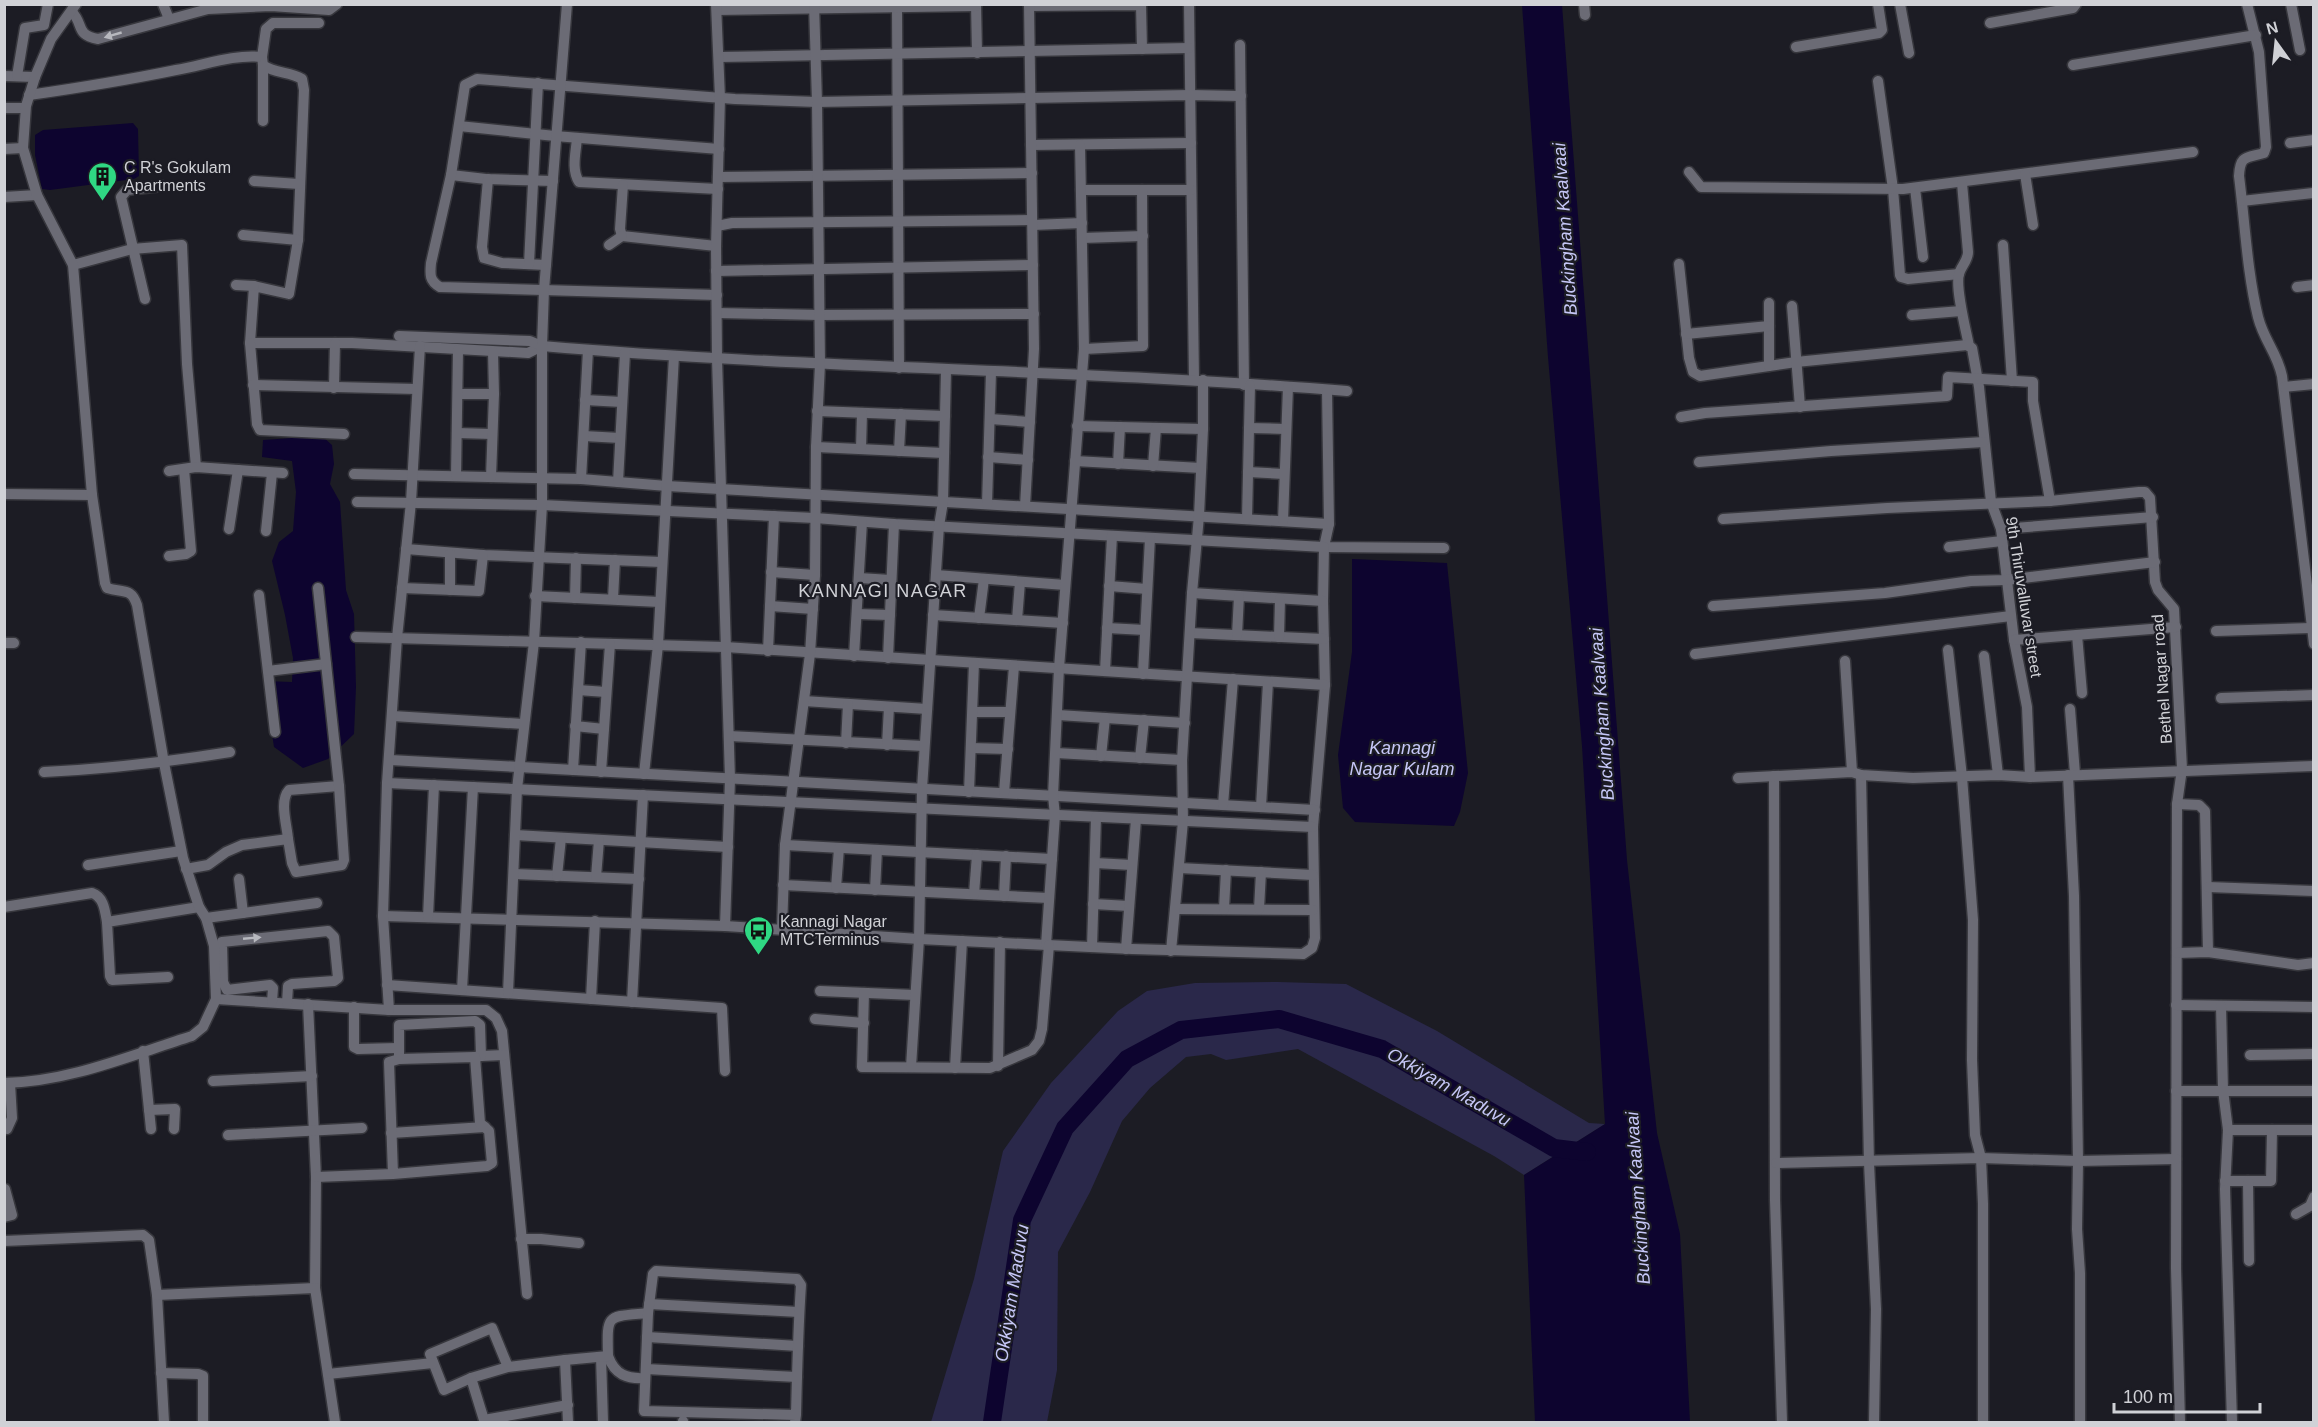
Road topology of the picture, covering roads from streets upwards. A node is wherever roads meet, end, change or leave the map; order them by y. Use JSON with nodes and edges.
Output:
{"nodes":[{"id":1,"x":48,"y":4,"type":"edge"},
{"id":2,"x":163,"y":4,"type":"edge"},
{"id":3,"x":337,"y":4,"type":"edge"},
{"id":4,"x":567,"y":4,"type":"edge"},
{"id":5,"x":1189,"y":4,"type":"edge"},
{"id":6,"x":1878,"y":4,"type":"edge"},
{"id":7,"x":1900,"y":4,"type":"edge"},
{"id":8,"x":2076,"y":4,"type":"edge"},
{"id":9,"x":2247,"y":4,"type":"edge"},
{"id":10,"x":2291,"y":4,"type":"edge"},
{"id":11,"x":976,"y":5,"type":"edge"},
{"id":12,"x":1029,"y":5,"type":"edge"},
{"id":13,"x":1081,"y":5,"type":"edge"},
{"id":14,"x":814,"y":6,"type":"edge"},
{"id":15,"x":716,"y":7,"type":"edge"},
{"id":16,"x":897,"y":7,"type":"junction"},
{"id":17,"x":74,"y":8,"type":"edge"},
{"id":18,"x":169,"y":19,"type":"junction"},
{"id":19,"x":319,"y":23,"type":"dead end"},
{"id":20,"x":1990,"y":23,"type":"dead end"},
{"id":21,"x":2256,"y":36,"type":"junction"},
{"id":22,"x":1240,"y":45,"type":"dead end"},
{"id":23,"x":1796,"y":47,"type":"dead end"},
{"id":24,"x":1190,"y":48,"type":"junction"},
{"id":25,"x":1142,"y":49,"type":"junction"},
{"id":26,"x":2300,"y":50,"type":"dead end"},
{"id":27,"x":1030,"y":51,"type":"junction"},
{"id":28,"x":977,"y":53,"type":"junction"},
{"id":29,"x":1909,"y":53,"type":"dead end"},
{"id":30,"x":897,"y":54,"type":"junction"},
{"id":31,"x":816,"y":56,"type":"junction"},
{"id":32,"x":719,"y":57,"type":"junction"},
{"id":33,"x":263,"y":61,"type":"junction"},
{"id":34,"x":2073,"y":64,"type":"dead end"},
{"id":35,"x":4,"y":76,"type":"edge"},
{"id":36,"x":17,"y":76,"type":"junction"},
{"id":37,"x":35,"y":77,"type":"junction"},
{"id":38,"x":1878,"y":81,"type":"dead end"},
{"id":39,"x":538,"y":83,"type":"junction"},
{"id":40,"x":560,"y":84,"type":"junction"},
{"id":41,"x":29,"y":95,"type":"junction"},
{"id":42,"x":1190,"y":95,"type":"junction"},
{"id":43,"x":1240,"y":96,"type":"junction"},
{"id":44,"x":720,"y":98,"type":"junction"},
{"id":45,"x":1031,"y":98,"type":"junction"},
{"id":46,"x":897,"y":101,"type":"junction"},
{"id":47,"x":818,"y":102,"type":"junction"},
{"id":48,"x":4,"y":108,"type":"edge"},
{"id":49,"x":26,"y":108,"type":"junction"},
{"id":50,"x":263,"y":121,"type":"dead end"},
{"id":51,"x":459,"y":126,"type":"junction"},
{"id":52,"x":535,"y":134,"type":"junction"},
{"id":53,"x":555,"y":136,"type":"junction"},
{"id":54,"x":577,"y":138,"type":"junction"},
{"id":55,"x":2313,"y":140,"type":"edge"},
{"id":56,"x":1191,"y":143,"type":"junction"},
{"id":57,"x":2290,"y":143,"type":"dead end"},
{"id":58,"x":1031,"y":145,"type":"junction"},
{"id":59,"x":1080,"y":145,"type":"junction"},
{"id":60,"x":23,"y":147,"type":"junction"},
{"id":61,"x":719,"y":148,"type":"junction"},
{"id":62,"x":4,"y":149,"type":"edge"},
{"id":63,"x":2193,"y":152,"type":"dead end"},
{"id":64,"x":1689,"y":172,"type":"dead end"},
{"id":65,"x":1032,"y":173,"type":"junction"},
{"id":66,"x":2025,"y":174,"type":"junction"},
{"id":67,"x":451,"y":175,"type":"junction"},
{"id":68,"x":898,"y":175,"type":"junction"},
{"id":69,"x":818,"y":176,"type":"junction"},
{"id":70,"x":718,"y":177,"type":"junction"},
{"id":71,"x":489,"y":179,"type":"junction"},
{"id":72,"x":532,"y":180,"type":"junction"},
{"id":73,"x":254,"y":181,"type":"dead end"},
{"id":74,"x":553,"y":181,"type":"junction"},
{"id":75,"x":1962,"y":183,"type":"junction"},
{"id":76,"x":298,"y":184,"type":"junction"},
{"id":77,"x":623,"y":185,"type":"junction"},
{"id":78,"x":162,"y":186,"type":"dead end"},
{"id":79,"x":1915,"y":188,"type":"junction"},
{"id":80,"x":718,"y":189,"type":"junction"},
{"id":81,"x":1893,"y":189,"type":"junction"},
{"id":82,"x":1081,"y":190,"type":"junction"},
{"id":83,"x":1142,"y":190,"type":"junction"},
{"id":84,"x":1191,"y":190,"type":"junction"},
{"id":85,"x":2313,"y":193,"type":"edge"},
{"id":86,"x":37,"y":195,"type":"junction"},
{"id":87,"x":4,"y":197,"type":"edge"},
{"id":88,"x":2242,"y":201,"type":"junction"},
{"id":89,"x":898,"y":221,"type":"junction"},
{"id":90,"x":819,"y":222,"type":"junction"},
{"id":91,"x":1032,"y":222,"type":"junction"},
{"id":92,"x":1082,"y":223,"type":"junction"},
{"id":93,"x":2033,"y":225,"type":"dead end"},
{"id":94,"x":717,"y":226,"type":"junction"},
{"id":95,"x":243,"y":235,"type":"dead end"},
{"id":96,"x":622,"y":236,"type":"junction"},
{"id":97,"x":1143,"y":236,"type":"junction"},
{"id":98,"x":1083,"y":237,"type":"junction"},
{"id":99,"x":297,"y":240,"type":"junction"},
{"id":100,"x":609,"y":245,"type":"dead end"},
{"id":101,"x":2003,"y":245,"type":"dead end"},
{"id":102,"x":716,"y":246,"type":"junction"},
{"id":103,"x":132,"y":249,"type":"junction"},
{"id":104,"x":1923,"y":257,"type":"dead end"},
{"id":105,"x":530,"y":264,"type":"junction"},
{"id":106,"x":1679,"y":264,"type":"dead end"},
{"id":107,"x":72,"y":265,"type":"junction"},
{"id":108,"x":546,"y":265,"type":"junction"},
{"id":109,"x":1033,"y":265,"type":"junction"},
{"id":110,"x":898,"y":267,"type":"junction"},
{"id":111,"x":819,"y":268,"type":"junction"},
{"id":112,"x":717,"y":270,"type":"junction"},
{"id":113,"x":1959,"y":274,"type":"junction"},
{"id":114,"x":236,"y":285,"type":"dead end"},
{"id":115,"x":2313,"y":285,"type":"edge"},
{"id":116,"x":254,"y":286,"type":"junction"},
{"id":117,"x":2297,"y":287,"type":"dead end"},
{"id":118,"x":544,"y":290,"type":"junction"},
{"id":119,"x":717,"y":295,"type":"junction"},
{"id":120,"x":145,"y":299,"type":"dead end"},
{"id":121,"x":1769,"y":303,"type":"dead end"},
{"id":122,"x":1792,"y":306,"type":"dead end"},
{"id":123,"x":1961,"y":311,"type":"junction"},
{"id":124,"x":717,"y":313,"type":"junction"},
{"id":125,"x":820,"y":315,"type":"junction"},
{"id":126,"x":899,"y":315,"type":"junction"},
{"id":127,"x":1034,"y":315,"type":"junction"},
{"id":128,"x":1912,"y":315,"type":"dead end"},
{"id":129,"x":1769,"y":326,"type":"junction"},
{"id":130,"x":1686,"y":334,"type":"junction"},
{"id":131,"x":399,"y":336,"type":"dead end"},
{"id":132,"x":250,"y":343,"type":"junction"},
{"id":133,"x":335,"y":343,"type":"junction"},
{"id":134,"x":420,"y":346,"type":"junction"},
{"id":135,"x":542,"y":346,"type":"junction"},
{"id":136,"x":1969,"y":346,"type":"junction"},
{"id":137,"x":1084,"y":349,"type":"junction"},
{"id":138,"x":458,"y":350,"type":"junction"},
{"id":139,"x":588,"y":350,"type":"junction"},
{"id":140,"x":493,"y":352,"type":"junction"},
{"id":141,"x":625,"y":352,"type":"junction"},
{"id":142,"x":674,"y":356,"type":"junction"},
{"id":143,"x":717,"y":359,"type":"junction"},
{"id":144,"x":1796,"y":362,"type":"junction"},
{"id":145,"x":820,"y":364,"type":"junction"},
{"id":146,"x":1769,"y":366,"type":"junction"},
{"id":147,"x":899,"y":368,"type":"junction"},
{"id":148,"x":946,"y":370,"type":"junction"},
{"id":149,"x":991,"y":372,"type":"junction"},
{"id":150,"x":1033,"y":374,"type":"junction"},
{"id":151,"x":1081,"y":375,"type":"junction"},
{"id":152,"x":1198,"y":380,"type":"junction"},
{"id":153,"x":2012,"y":381,"type":"junction"},
{"id":154,"x":1979,"y":383,"type":"junction"},
{"id":155,"x":2313,"y":384,"type":"edge"},
{"id":156,"x":253,"y":385,"type":"junction"},
{"id":157,"x":1247,"y":385,"type":"junction"},
{"id":158,"x":334,"y":387,"type":"junction"},
{"id":159,"x":1288,"y":387,"type":"junction"},
{"id":160,"x":2284,"y":387,"type":"junction"},
{"id":161,"x":417,"y":389,"type":"junction"},
{"id":162,"x":1327,"y":390,"type":"junction"},
{"id":163,"x":1347,"y":391,"type":"dead end"},
{"id":164,"x":458,"y":394,"type":"junction"},
{"id":165,"x":494,"y":394,"type":"junction"},
{"id":166,"x":585,"y":400,"type":"junction"},
{"id":167,"x":622,"y":402,"type":"junction"},
{"id":168,"x":1800,"y":407,"type":"junction"},
{"id":169,"x":817,"y":411,"type":"junction"},
{"id":170,"x":862,"y":413,"type":"junction"},
{"id":171,"x":901,"y":414,"type":"junction"},
{"id":172,"x":945,"y":416,"type":"junction"},
{"id":173,"x":1681,"y":417,"type":"dead end"},
{"id":174,"x":990,"y":419,"type":"junction"},
{"id":175,"x":1030,"y":422,"type":"junction"},
{"id":176,"x":1077,"y":426,"type":"junction"},
{"id":177,"x":1120,"y":427,"type":"junction"},
{"id":178,"x":1156,"y":428,"type":"junction"},
{"id":179,"x":1249,"y":428,"type":"junction"},
{"id":180,"x":1203,"y":429,"type":"junction"},
{"id":181,"x":1286,"y":429,"type":"junction"},
{"id":182,"x":457,"y":433,"type":"junction"},
{"id":183,"x":344,"y":434,"type":"dead end"},
{"id":184,"x":492,"y":434,"type":"junction"},
{"id":185,"x":584,"y":436,"type":"junction"},
{"id":186,"x":620,"y":438,"type":"junction"},
{"id":187,"x":1984,"y":442,"type":"junction"},
{"id":188,"x":816,"y":447,"type":"junction"},
{"id":189,"x":861,"y":448,"type":"junction"},
{"id":190,"x":899,"y":451,"type":"junction"},
{"id":191,"x":944,"y":453,"type":"junction"},
{"id":192,"x":988,"y":457,"type":"junction"},
{"id":193,"x":1028,"y":460,"type":"junction"},
{"id":194,"x":1075,"y":461,"type":"junction"},
{"id":195,"x":1699,"y":462,"type":"dead end"},
{"id":196,"x":1118,"y":464,"type":"junction"},
{"id":197,"x":1153,"y":465,"type":"junction"},
{"id":198,"x":196,"y":467,"type":"junction"},
{"id":199,"x":1201,"y":468,"type":"junction"},
{"id":200,"x":184,"y":469,"type":"junction"},
{"id":201,"x":238,"y":470,"type":"junction"},
{"id":202,"x":169,"y":471,"type":"dead end"},
{"id":203,"x":1248,"y":472,"type":"junction"},
{"id":204,"x":354,"y":474,"type":"dead end"},
{"id":205,"x":412,"y":474,"type":"junction"},
{"id":206,"x":1284,"y":474,"type":"junction"},
{"id":207,"x":456,"y":476,"type":"junction"},
{"id":208,"x":491,"y":477,"type":"junction"},
{"id":209,"x":542,"y":479,"type":"junction"},
{"id":210,"x":581,"y":479,"type":"junction"},
{"id":211,"x":618,"y":482,"type":"junction"},
{"id":212,"x":667,"y":486,"type":"junction"},
{"id":213,"x":722,"y":489,"type":"junction"},
{"id":214,"x":4,"y":494,"type":"edge"},
{"id":215,"x":92,"y":495,"type":"junction"},
{"id":216,"x":815,"y":495,"type":"junction"},
{"id":217,"x":2050,"y":501,"type":"junction"},
{"id":218,"x":357,"y":502,"type":"dead end"},
{"id":219,"x":411,"y":502,"type":"junction"},
{"id":220,"x":943,"y":502,"type":"junction"},
{"id":221,"x":1991,"y":502,"type":"junction"},
{"id":222,"x":987,"y":504,"type":"junction"},
{"id":223,"x":542,"y":505,"type":"junction"},
{"id":224,"x":1025,"y":506,"type":"junction"},
{"id":225,"x":1071,"y":509,"type":"junction"},
{"id":226,"x":665,"y":512,"type":"junction"},
{"id":227,"x":723,"y":515,"type":"junction"},
{"id":228,"x":774,"y":516,"type":"junction"},
{"id":229,"x":1199,"y":516,"type":"junction"},
{"id":230,"x":2152,"y":517,"type":"junction"},
{"id":231,"x":815,"y":518,"type":"junction"},
{"id":232,"x":1247,"y":519,"type":"junction"},
{"id":233,"x":1723,"y":519,"type":"dead end"},
{"id":234,"x":1282,"y":521,"type":"junction"},
{"id":235,"x":862,"y":522,"type":"junction"},
{"id":236,"x":894,"y":524,"type":"junction"},
{"id":237,"x":1329,"y":524,"type":"junction"},
{"id":238,"x":939,"y":526,"type":"junction"},
{"id":239,"x":229,"y":529,"type":"dead end"},
{"id":240,"x":266,"y":531,"type":"dead end"},
{"id":241,"x":1069,"y":533,"type":"junction"},
{"id":242,"x":2002,"y":535,"type":"junction"},
{"id":243,"x":1112,"y":536,"type":"junction"},
{"id":244,"x":1150,"y":538,"type":"junction"},
{"id":245,"x":1196,"y":540,"type":"junction"},
{"id":246,"x":1324,"y":547,"type":"junction"},
{"id":247,"x":1949,"y":547,"type":"dead end"},
{"id":248,"x":1444,"y":548,"type":"dead end"},
{"id":249,"x":406,"y":549,"type":"junction"},
{"id":250,"x":450,"y":554,"type":"junction"},
{"id":251,"x":483,"y":555,"type":"junction"},
{"id":252,"x":168,"y":556,"type":"dead end"},
{"id":253,"x":539,"y":556,"type":"junction"},
{"id":254,"x":576,"y":558,"type":"junction"},
{"id":255,"x":615,"y":560,"type":"junction"},
{"id":256,"x":662,"y":562,"type":"junction"},
{"id":257,"x":2155,"y":562,"type":"junction"},
{"id":258,"x":771,"y":572,"type":"junction"},
{"id":259,"x":815,"y":575,"type":"junction"},
{"id":260,"x":936,"y":575,"type":"junction"},
{"id":261,"x":859,"y":579,"type":"junction"},
{"id":262,"x":984,"y":579,"type":"junction"},
{"id":263,"x":891,"y":580,"type":"junction"},
{"id":264,"x":2006,"y":580,"type":"junction"},
{"id":265,"x":1020,"y":582,"type":"junction"},
{"id":266,"x":1065,"y":585,"type":"junction"},
{"id":267,"x":1109,"y":586,"type":"junction"},
{"id":268,"x":318,"y":588,"type":"dead end"},
{"id":269,"x":402,"y":588,"type":"junction"},
{"id":270,"x":1147,"y":589,"type":"junction"},
{"id":271,"x":450,"y":590,"type":"junction"},
{"id":272,"x":1192,"y":593,"type":"junction"},
{"id":273,"x":259,"y":595,"type":"dead end"},
{"id":274,"x":535,"y":596,"type":"junction"},
{"id":275,"x":1239,"y":596,"type":"junction"},
{"id":276,"x":575,"y":598,"type":"junction"},
{"id":277,"x":613,"y":599,"type":"junction"},
{"id":278,"x":1280,"y":599,"type":"junction"},
{"id":279,"x":1323,"y":601,"type":"junction"},
{"id":280,"x":660,"y":602,"type":"junction"},
{"id":281,"x":770,"y":606,"type":"junction"},
{"id":282,"x":1713,"y":606,"type":"dead end"},
{"id":283,"x":813,"y":609,"type":"junction"},
{"id":284,"x":857,"y":614,"type":"junction"},
{"id":285,"x":890,"y":615,"type":"junction"},
{"id":286,"x":933,"y":615,"type":"junction"},
{"id":287,"x":2011,"y":616,"type":"junction"},
{"id":288,"x":980,"y":618,"type":"junction"},
{"id":289,"x":1017,"y":620,"type":"junction"},
{"id":290,"x":1063,"y":623,"type":"junction"},
{"id":291,"x":2176,"y":627,"type":"junction"},
{"id":292,"x":1107,"y":628,"type":"junction"},
{"id":293,"x":2311,"y":628,"type":"junction"},
{"id":294,"x":1145,"y":630,"type":"junction"},
{"id":295,"x":2216,"y":631,"type":"dead end"},
{"id":296,"x":1190,"y":633,"type":"junction"},
{"id":297,"x":1237,"y":635,"type":"junction"},
{"id":298,"x":2078,"y":635,"type":"junction"},
{"id":299,"x":356,"y":637,"type":"dead end"},
{"id":300,"x":1279,"y":637,"type":"junction"},
{"id":301,"x":397,"y":638,"type":"junction"},
{"id":302,"x":1324,"y":639,"type":"junction"},
{"id":303,"x":2014,"y":640,"type":"junction"},
{"id":304,"x":534,"y":642,"type":"junction"},
{"id":305,"x":581,"y":642,"type":"junction"},
{"id":306,"x":610,"y":644,"type":"junction"},
{"id":307,"x":2313,"y":644,"type":"edge"},
{"id":308,"x":658,"y":645,"type":"junction"},
{"id":309,"x":725,"y":647,"type":"junction"},
{"id":310,"x":1948,"y":650,"type":"dead end"},
{"id":311,"x":768,"y":651,"type":"junction"},
{"id":312,"x":810,"y":654,"type":"junction"},
{"id":313,"x":1695,"y":654,"type":"dead end"},
{"id":314,"x":854,"y":656,"type":"junction"},
{"id":315,"x":1983,"y":656,"type":"dead end"},
{"id":316,"x":888,"y":658,"type":"junction"},
{"id":317,"x":930,"y":661,"type":"junction"},
{"id":318,"x":1845,"y":661,"type":"dead end"},
{"id":319,"x":974,"y":663,"type":"junction"},
{"id":320,"x":326,"y":664,"type":"junction"},
{"id":321,"x":1014,"y":666,"type":"junction"},
{"id":322,"x":1059,"y":668,"type":"junction"},
{"id":323,"x":268,"y":671,"type":"junction"},
{"id":324,"x":1105,"y":671,"type":"junction"},
{"id":325,"x":1143,"y":674,"type":"junction"},
{"id":326,"x":1187,"y":677,"type":"junction"},
{"id":327,"x":1233,"y":679,"type":"junction"},
{"id":328,"x":1268,"y":682,"type":"junction"},
{"id":329,"x":1325,"y":685,"type":"junction"},
{"id":330,"x":578,"y":690,"type":"junction"},
{"id":331,"x":606,"y":692,"type":"junction"},
{"id":332,"x":2082,"y":693,"type":"dead end"},
{"id":333,"x":2313,"y":695,"type":"edge"},
{"id":334,"x":2221,"y":698,"type":"dead end"},
{"id":335,"x":804,"y":701,"type":"junction"},
{"id":336,"x":848,"y":704,"type":"junction"},
{"id":337,"x":889,"y":707,"type":"junction"},
{"id":338,"x":2070,"y":708,"type":"dead end"},
{"id":339,"x":927,"y":709,"type":"junction"},
{"id":340,"x":973,"y":712,"type":"junction"},
{"id":341,"x":1010,"y":712,"type":"junction"},
{"id":342,"x":1058,"y":715,"type":"junction"},
{"id":343,"x":393,"y":716,"type":"junction"},
{"id":344,"x":1105,"y":718,"type":"junction"},
{"id":345,"x":1144,"y":720,"type":"junction"},
{"id":346,"x":1185,"y":723,"type":"junction"},
{"id":347,"x":524,"y":724,"type":"junction"},
{"id":348,"x":575,"y":726,"type":"junction"},
{"id":349,"x":604,"y":729,"type":"junction"},
{"id":350,"x":275,"y":732,"type":"dead end"},
{"id":351,"x":729,"y":736,"type":"junction"},
{"id":352,"x":800,"y":741,"type":"junction"},
{"id":353,"x":846,"y":743,"type":"junction"},
{"id":354,"x":887,"y":745,"type":"junction"},
{"id":355,"x":924,"y":746,"type":"junction"},
{"id":356,"x":971,"y":748,"type":"junction"},
{"id":357,"x":1008,"y":749,"type":"junction"},
{"id":358,"x":230,"y":752,"type":"dead end"},
{"id":359,"x":1056,"y":753,"type":"junction"},
{"id":360,"x":1101,"y":756,"type":"junction"},
{"id":361,"x":1140,"y":758,"type":"junction"},
{"id":362,"x":390,"y":760,"type":"junction"},
{"id":363,"x":1182,"y":760,"type":"junction"},
{"id":364,"x":164,"y":763,"type":"junction"},
{"id":365,"x":2313,"y":766,"type":"edge"},
{"id":366,"x":518,"y":767,"type":"junction"},
{"id":367,"x":573,"y":770,"type":"junction"},
{"id":368,"x":2182,"y":770,"type":"junction"},
{"id":369,"x":44,"y":772,"type":"dead end"},
{"id":370,"x":601,"y":772,"type":"junction"},
{"id":371,"x":1856,"y":773,"type":"junction"},
{"id":372,"x":644,"y":774,"type":"junction"},
{"id":373,"x":2072,"y":774,"type":"junction"},
{"id":374,"x":1998,"y":775,"type":"junction"},
{"id":375,"x":1774,"y":776,"type":"junction"},
{"id":376,"x":1962,"y":777,"type":"junction"},
{"id":377,"x":2030,"y":777,"type":"junction"},
{"id":378,"x":1738,"y":778,"type":"dead end"},
{"id":379,"x":730,"y":779,"type":"junction"},
{"id":380,"x":795,"y":782,"type":"junction"},
{"id":381,"x":387,"y":783,"type":"junction"},
{"id":382,"x":435,"y":785,"type":"junction"},
{"id":383,"x":339,"y":786,"type":"junction"},
{"id":384,"x":472,"y":787,"type":"junction"},
{"id":385,"x":517,"y":789,"type":"junction"},
{"id":386,"x":921,"y":789,"type":"junction"},
{"id":387,"x":969,"y":792,"type":"junction"},
{"id":388,"x":1004,"y":793,"type":"junction"},
{"id":389,"x":643,"y":795,"type":"junction"},
{"id":390,"x":1053,"y":796,"type":"junction"},
{"id":391,"x":730,"y":800,"type":"junction"},
{"id":392,"x":791,"y":802,"type":"junction"},
{"id":393,"x":1182,"y":802,"type":"junction"},
{"id":394,"x":2177,"y":804,"type":"junction"},
{"id":395,"x":1223,"y":805,"type":"junction"},
{"id":396,"x":1261,"y":807,"type":"junction"},
{"id":397,"x":922,"y":808,"type":"junction"},
{"id":398,"x":1315,"y":810,"type":"junction"},
{"id":399,"x":1055,"y":815,"type":"junction"},
{"id":400,"x":1096,"y":817,"type":"junction"},
{"id":401,"x":1136,"y":819,"type":"junction"},
{"id":402,"x":1183,"y":821,"type":"junction"},
{"id":403,"x":1313,"y":827,"type":"junction"},
{"id":404,"x":515,"y":835,"type":"junction"},
{"id":405,"x":561,"y":838,"type":"junction"},
{"id":406,"x":288,"y":839,"type":"junction"},
{"id":407,"x":599,"y":840,"type":"junction"},
{"id":408,"x":640,"y":842,"type":"junction"},
{"id":409,"x":785,"y":845,"type":"junction"},
{"id":410,"x":728,"y":847,"type":"junction"},
{"id":411,"x":839,"y":848,"type":"junction"},
{"id":412,"x":877,"y":850,"type":"junction"},
{"id":413,"x":181,"y":851,"type":"junction"},
{"id":414,"x":921,"y":852,"type":"junction"},
{"id":415,"x":977,"y":855,"type":"junction"},
{"id":416,"x":1006,"y":856,"type":"junction"},
{"id":417,"x":1052,"y":859,"type":"junction"},
{"id":418,"x":1095,"y":863,"type":"junction"},
{"id":419,"x":1132,"y":865,"type":"junction"},
{"id":420,"x":88,"y":866,"type":"dead end"},
{"id":421,"x":1179,"y":868,"type":"junction"},
{"id":422,"x":186,"y":869,"type":"junction"},
{"id":423,"x":1226,"y":870,"type":"junction"},
{"id":424,"x":1261,"y":872,"type":"junction"},
{"id":425,"x":514,"y":874,"type":"junction"},
{"id":426,"x":1313,"y":874,"type":"junction"},
{"id":427,"x":556,"y":876,"type":"junction"},
{"id":428,"x":596,"y":877,"type":"junction"},
{"id":429,"x":239,"y":879,"type":"dead end"},
{"id":430,"x":639,"y":879,"type":"junction"},
{"id":431,"x":783,"y":885,"type":"junction"},
{"id":432,"x":2208,"y":887,"type":"junction"},
{"id":433,"x":836,"y":888,"type":"junction"},
{"id":434,"x":875,"y":890,"type":"junction"},
{"id":435,"x":2313,"y":891,"type":"edge"},
{"id":436,"x":920,"y":892,"type":"junction"},
{"id":437,"x":974,"y":894,"type":"junction"},
{"id":438,"x":1004,"y":896,"type":"junction"},
{"id":439,"x":1049,"y":898,"type":"junction"},
{"id":440,"x":317,"y":903,"type":"dead end"},
{"id":441,"x":1093,"y":904,"type":"junction"},
{"id":442,"x":1129,"y":906,"type":"junction"},
{"id":443,"x":4,"y":907,"type":"edge"},
{"id":444,"x":199,"y":908,"type":"junction"},
{"id":445,"x":1175,"y":909,"type":"junction"},
{"id":446,"x":1224,"y":909,"type":"junction"},
{"id":447,"x":1259,"y":909,"type":"junction"},
{"id":448,"x":1313,"y":910,"type":"junction"},
{"id":449,"x":243,"y":913,"type":"junction"},
{"id":450,"x":383,"y":916,"type":"junction"},
{"id":451,"x":428,"y":916,"type":"junction"},
{"id":452,"x":206,"y":918,"type":"junction"},
{"id":453,"x":465,"y":918,"type":"junction"},
{"id":454,"x":512,"y":918,"type":"junction"},
{"id":455,"x":595,"y":921,"type":"junction"},
{"id":456,"x":107,"y":922,"type":"junction"},
{"id":457,"x":635,"y":923,"type":"junction"},
{"id":458,"x":725,"y":926,"type":"junction"},
{"id":459,"x":782,"y":928,"type":"junction"},
{"id":460,"x":919,"y":939,"type":"junction"},
{"id":461,"x":962,"y":941,"type":"junction"},
{"id":462,"x":999,"y":942,"type":"junction"},
{"id":463,"x":1047,"y":945,"type":"junction"},
{"id":464,"x":1092,"y":947,"type":"junction"},
{"id":465,"x":1126,"y":949,"type":"junction"},
{"id":466,"x":1171,"y":951,"type":"junction"},
{"id":467,"x":2208,"y":952,"type":"junction"},
{"id":468,"x":2177,"y":953,"type":"junction"},
{"id":469,"x":2313,"y":963,"type":"edge"},
{"id":470,"x":168,"y":977,"type":"dead end"},
{"id":471,"x":292,"y":984,"type":"junction"},
{"id":472,"x":270,"y":985,"type":"junction"},
{"id":473,"x":387,"y":985,"type":"junction"},
{"id":474,"x":462,"y":990,"type":"junction"},
{"id":475,"x":820,"y":991,"type":"dead end"},
{"id":476,"x":508,"y":993,"type":"junction"},
{"id":477,"x":864,"y":993,"type":"junction"},
{"id":478,"x":915,"y":995,"type":"junction"},
{"id":479,"x":216,"y":999,"type":"junction"},
{"id":480,"x":591,"y":999,"type":"junction"},
{"id":481,"x":272,"y":1002,"type":"junction"},
{"id":482,"x":632,"y":1002,"type":"junction"},
{"id":483,"x":287,"y":1003,"type":"junction"},
{"id":484,"x":308,"y":1004,"type":"junction"},
{"id":485,"x":2176,"y":1005,"type":"junction"},
{"id":486,"x":2221,"y":1006,"type":"junction"},
{"id":487,"x":354,"y":1007,"type":"junction"},
{"id":488,"x":2313,"y":1007,"type":"edge"},
{"id":489,"x":389,"y":1010,"type":"junction"},
{"id":490,"x":815,"y":1019,"type":"dead end"},
{"id":491,"x":864,"y":1023,"type":"junction"},
{"id":492,"x":143,"y":1051,"type":"junction"},
{"id":493,"x":398,"y":1054,"type":"junction"},
{"id":494,"x":2313,"y":1054,"type":"edge"},
{"id":495,"x":504,"y":1055,"type":"junction"},
{"id":496,"x":2250,"y":1055,"type":"dead end"},
{"id":497,"x":478,"y":1056,"type":"junction"},
{"id":498,"x":998,"y":1066,"type":"junction"},
{"id":499,"x":910,"y":1067,"type":"junction"},
{"id":500,"x":955,"y":1068,"type":"junction"},
{"id":501,"x":725,"y":1071,"type":"dead end"},
{"id":502,"x":312,"y":1076,"type":"junction"},
{"id":503,"x":213,"y":1081,"type":"dead end"},
{"id":504,"x":7,"y":1083,"type":"edge"},
{"id":505,"x":2223,"y":1090,"type":"junction"},
{"id":506,"x":2176,"y":1091,"type":"junction"},
{"id":507,"x":2313,"y":1091,"type":"edge"},
{"id":508,"x":149,"y":1110,"type":"junction"},
{"id":509,"x":485,"y":1127,"type":"junction"},
{"id":510,"x":362,"y":1128,"type":"dead end"},
{"id":511,"x":7,"y":1129,"type":"dead end"},
{"id":512,"x":151,"y":1129,"type":"dead end"},
{"id":513,"x":174,"y":1130,"type":"dead end"},
{"id":514,"x":314,"y":1130,"type":"junction"},
{"id":515,"x":2228,"y":1130,"type":"junction"},
{"id":516,"x":2272,"y":1130,"type":"junction"},
{"id":517,"x":2313,"y":1130,"type":"edge"},
{"id":518,"x":391,"y":1133,"type":"junction"},
{"id":519,"x":228,"y":1135,"type":"dead end"},
{"id":520,"x":1981,"y":1158,"type":"junction"},
{"id":521,"x":2176,"y":1159,"type":"junction"},
{"id":522,"x":2078,"y":1161,"type":"junction"},
{"id":523,"x":1869,"y":1162,"type":"junction"},
{"id":524,"x":1776,"y":1163,"type":"junction"},
{"id":525,"x":393,"y":1174,"type":"junction"},
{"id":526,"x":316,"y":1177,"type":"junction"},
{"id":527,"x":2225,"y":1181,"type":"junction"},
{"id":528,"x":2248,"y":1181,"type":"junction"},
{"id":529,"x":5,"y":1189,"type":"edge"},
{"id":530,"x":2313,"y":1197,"type":"edge"},
{"id":531,"x":2296,"y":1214,"type":"dead end"},
{"id":532,"x":4,"y":1217,"type":"edge"},
{"id":533,"x":522,"y":1239,"type":"junction"},
{"id":534,"x":4,"y":1241,"type":"edge"},
{"id":535,"x":579,"y":1243,"type":"dead end"},
{"id":536,"x":2249,"y":1261,"type":"dead end"},
{"id":537,"x":315,"y":1288,"type":"junction"},
{"id":538,"x":527,"y":1294,"type":"dead end"},
{"id":539,"x":157,"y":1295,"type":"junction"},
{"id":540,"x":648,"y":1308,"type":"junction"},
{"id":541,"x":799,"y":1312,"type":"junction"},
{"id":542,"x":647,"y":1337,"type":"junction"},
{"id":543,"x":798,"y":1346,"type":"junction"},
{"id":544,"x":605,"y":1357,"type":"junction"},
{"id":545,"x":564,"y":1360,"type":"junction"},
{"id":546,"x":433,"y":1363,"type":"junction"},
{"id":547,"x":508,"y":1367,"type":"junction"},
{"id":548,"x":161,"y":1373,"type":"junction"},
{"id":549,"x":328,"y":1374,"type":"junction"},
{"id":550,"x":646,"y":1374,"type":"junction"},
{"id":551,"x":797,"y":1377,"type":"junction"},
{"id":552,"x":471,"y":1378,"type":"junction"},
{"id":553,"x":568,"y":1405,"type":"junction"},
{"id":554,"x":723,"y":1418,"type":"edge"},
{"id":555,"x":755,"y":1418,"type":"edge"},
{"id":556,"x":795,"y":1419,"type":"edge"},
{"id":557,"x":164,"y":1422,"type":"edge"},
{"id":558,"x":203,"y":1422,"type":"edge"},
{"id":559,"x":335,"y":1422,"type":"edge"},
{"id":560,"x":568,"y":1422,"type":"edge"},
{"id":561,"x":603,"y":1422,"type":"edge"},
{"id":562,"x":1782,"y":1422,"type":"edge"},
{"id":563,"x":1874,"y":1422,"type":"edge"},
{"id":564,"x":1983,"y":1422,"type":"edge"},
{"id":565,"x":2080,"y":1422,"type":"edge"},
{"id":566,"x":2180,"y":1422,"type":"edge"},
{"id":567,"x":2232,"y":1422,"type":"edge"}],
"edges":[{"from":1,"to":36,"type":"street"},
{"from":2,"to":18,"type":"street"},
{"from":3,"to":18,"type":"street"},
{"from":4,"to":40,"type":"street"},
{"from":5,"to":24,"type":"street"},
{"from":6,"to":23,"type":"street"},
{"from":7,"to":29,"type":"street"},
{"from":8,"to":20,"type":"street"},
{"from":9,"to":21,"type":"street"},
{"from":10,"to":26,"type":"street"},
{"from":11,"to":16,"type":"street"},
{"from":11,"to":28,"type":"street"},
{"from":12,"to":13,"type":"street"},
{"from":12,"to":27,"type":"street"},
{"from":13,"to":25,"type":"street"},
{"from":14,"to":15,"type":"street"},
{"from":14,"to":16,"type":"street"},
{"from":14,"to":31,"type":"street"},
{"from":15,"to":32,"type":"street"},
{"from":16,"to":30,"type":"street"},
{"from":18,"to":17,"type":"street","one_way":true},
{"from":17,"to":37,"type":"street"},
{"from":19,"to":33,"type":"street"},
{"from":21,"to":34,"type":"street"},
{"from":21,"to":88,"type":"street"},
{"from":22,"to":43,"type":"street"},
{"from":24,"to":25,"type":"street"},
{"from":24,"to":42,"type":"street"},
{"from":25,"to":27,"type":"street"},
{"from":27,"to":28,"type":"street"},
{"from":27,"to":45,"type":"street"},
{"from":28,"to":30,"type":"street"},
{"from":30,"to":31,"type":"street"},
{"from":30,"to":46,"type":"street"},
{"from":31,"to":32,"type":"street"},
{"from":31,"to":47,"type":"street"},
{"from":32,"to":44,"type":"street"},
{"from":33,"to":41,"type":"street"},
{"from":33,"to":50,"type":"street"},
{"from":33,"to":76,"type":"street"},
{"from":35,"to":36,"type":"street"},
{"from":36,"to":37,"type":"street"},
{"from":37,"to":41,"type":"street"},
{"from":38,"to":81,"type":"street"},
{"from":39,"to":40,"type":"street"},
{"from":39,"to":51,"type":"street"},
{"from":39,"to":52,"type":"street"},
{"from":40,"to":44,"type":"street"},
{"from":40,"to":53,"type":"street"},
{"from":41,"to":49,"type":"street"},
{"from":42,"to":43,"type":"street"},
{"from":42,"to":45,"type":"street"},
{"from":42,"to":56,"type":"street"},
{"from":43,"to":157,"type":"street"},
{"from":44,"to":47,"type":"street"},
{"from":44,"to":61,"type":"street"},
{"from":45,"to":46,"type":"street"},
{"from":45,"to":58,"type":"street"},
{"from":46,"to":47,"type":"street"},
{"from":46,"to":68,"type":"street"},
{"from":47,"to":69,"type":"street"},
{"from":48,"to":49,"type":"street"},
{"from":49,"to":60,"type":"street"},
{"from":51,"to":52,"type":"street"},
{"from":51,"to":67,"type":"street"},
{"from":52,"to":53,"type":"street"},
{"from":52,"to":72,"type":"street"},
{"from":53,"to":54,"type":"street"},
{"from":53,"to":74,"type":"street"},
{"from":54,"to":61,"type":"street"},
{"from":54,"to":77,"type":"street"},
{"from":55,"to":57,"type":"street"},
{"from":56,"to":59,"type":"street"},
{"from":56,"to":84,"type":"street"},
{"from":58,"to":59,"type":"street"},
{"from":58,"to":65,"type":"street"},
{"from":59,"to":82,"type":"street"},
{"from":60,"to":62,"type":"street"},
{"from":60,"to":86,"type":"street"},
{"from":61,"to":70,"type":"street"},
{"from":63,"to":66,"type":"street"},
{"from":64,"to":81,"type":"street"},
{"from":65,"to":68,"type":"street"},
{"from":65,"to":91,"type":"street"},
{"from":66,"to":75,"type":"street"},
{"from":66,"to":93,"type":"street"},
{"from":67,"to":71,"type":"street"},
{"from":67,"to":118,"type":"street"},
{"from":68,"to":69,"type":"street"},
{"from":68,"to":89,"type":"street"},
{"from":69,"to":70,"type":"street"},
{"from":69,"to":90,"type":"street"},
{"from":70,"to":80,"type":"street"},
{"from":71,"to":72,"type":"street"},
{"from":71,"to":105,"type":"street"},
{"from":72,"to":74,"type":"street"},
{"from":72,"to":105,"type":"street"},
{"from":73,"to":76,"type":"street"},
{"from":74,"to":108,"type":"street"},
{"from":75,"to":79,"type":"street"},
{"from":75,"to":113,"type":"street"},
{"from":76,"to":99,"type":"street"},
{"from":77,"to":80,"type":"street"},
{"from":77,"to":96,"type":"street"},
{"from":78,"to":103,"type":"street"},
{"from":79,"to":81,"type":"street"},
{"from":79,"to":104,"type":"street"},
{"from":80,"to":94,"type":"street"},
{"from":81,"to":113,"type":"street"},
{"from":82,"to":83,"type":"street"},
{"from":82,"to":92,"type":"street"},
{"from":83,"to":84,"type":"street"},
{"from":83,"to":97,"type":"street"},
{"from":84,"to":152,"type":"street"},
{"from":85,"to":88,"type":"street"},
{"from":86,"to":87,"type":"street"},
{"from":86,"to":107,"type":"street"},
{"from":88,"to":160,"type":"street"},
{"from":89,"to":90,"type":"street"},
{"from":89,"to":91,"type":"street"},
{"from":89,"to":110,"type":"street"},
{"from":90,"to":94,"type":"street"},
{"from":90,"to":111,"type":"street"},
{"from":91,"to":92,"type":"street"},
{"from":91,"to":109,"type":"street"},
{"from":92,"to":98,"type":"street"},
{"from":94,"to":102,"type":"street"},
{"from":95,"to":99,"type":"street"},
{"from":96,"to":100,"type":"street"},
{"from":96,"to":102,"type":"street"},
{"from":97,"to":98,"type":"street"},
{"from":97,"to":137,"type":"street"},
{"from":98,"to":137,"type":"street"},
{"from":99,"to":116,"type":"street"},
{"from":101,"to":153,"type":"street"},
{"from":102,"to":112,"type":"street"},
{"from":103,"to":107,"type":"street"},
{"from":103,"to":120,"type":"street"},
{"from":103,"to":198,"type":"street"},
{"from":105,"to":108,"type":"street"},
{"from":106,"to":130,"type":"street"},
{"from":107,"to":215,"type":"street"},
{"from":108,"to":118,"type":"street"},
{"from":109,"to":110,"type":"street"},
{"from":109,"to":127,"type":"street"},
{"from":110,"to":111,"type":"street"},
{"from":110,"to":126,"type":"street"},
{"from":111,"to":112,"type":"street"},
{"from":111,"to":125,"type":"street"},
{"from":112,"to":119,"type":"street"},
{"from":113,"to":123,"type":"street","name":"9th Thiruvalluvar street"},
{"from":114,"to":116,"type":"street"},
{"from":115,"to":117,"type":"street"},
{"from":116,"to":132,"type":"street"},
{"from":118,"to":119,"type":"street"},
{"from":118,"to":135,"type":"street"},
{"from":119,"to":124,"type":"street"},
{"from":121,"to":129,"type":"street"},
{"from":122,"to":144,"type":"street"},
{"from":123,"to":128,"type":"street"},
{"from":123,"to":136,"type":"street","name":"9th Thiruvalluvar street"},
{"from":124,"to":125,"type":"street"},
{"from":124,"to":143,"type":"street"},
{"from":125,"to":126,"type":"street"},
{"from":125,"to":145,"type":"street"},
{"from":126,"to":127,"type":"street"},
{"from":126,"to":147,"type":"street"},
{"from":127,"to":150,"type":"street"},
{"from":129,"to":130,"type":"street"},
{"from":129,"to":146,"type":"street"},
{"from":130,"to":146,"type":"street"},
{"from":131,"to":135,"type":"street"},
{"from":132,"to":133,"type":"street"},
{"from":132,"to":156,"type":"street"},
{"from":133,"to":134,"type":"street"},
{"from":133,"to":158,"type":"street"},
{"from":134,"to":138,"type":"street"},
{"from":134,"to":161,"type":"street"},
{"from":135,"to":139,"type":"street"},
{"from":135,"to":140,"type":"street"},
{"from":135,"to":209,"type":"street"},
{"from":136,"to":144,"type":"street"},
{"from":136,"to":154,"type":"street","name":"9th Thiruvalluvar street"},
{"from":137,"to":151,"type":"street"},
{"from":138,"to":140,"type":"street"},
{"from":138,"to":164,"type":"street"},
{"from":139,"to":141,"type":"street"},
{"from":139,"to":166,"type":"street"},
{"from":140,"to":165,"type":"street"},
{"from":141,"to":142,"type":"street"},
{"from":141,"to":167,"type":"street"},
{"from":142,"to":143,"type":"street"},
{"from":142,"to":212,"type":"street"},
{"from":143,"to":145,"type":"street"},
{"from":143,"to":213,"type":"street"},
{"from":144,"to":146,"type":"street"},
{"from":144,"to":168,"type":"street"},
{"from":145,"to":147,"type":"street"},
{"from":145,"to":169,"type":"street"},
{"from":147,"to":148,"type":"street"},
{"from":148,"to":149,"type":"street"},
{"from":148,"to":172,"type":"street"},
{"from":149,"to":150,"type":"street"},
{"from":149,"to":174,"type":"street"},
{"from":150,"to":151,"type":"street"},
{"from":150,"to":175,"type":"street"},
{"from":151,"to":152,"type":"street"},
{"from":151,"to":176,"type":"street"},
{"from":152,"to":157,"type":"street"},
{"from":152,"to":180,"type":"street"},
{"from":153,"to":154,"type":"street"},
{"from":153,"to":217,"type":"street"},
{"from":154,"to":168,"type":"street"},
{"from":154,"to":187,"type":"street","name":"9th Thiruvalluvar street"},
{"from":155,"to":160,"type":"street"},
{"from":156,"to":158,"type":"street"},
{"from":156,"to":183,"type":"street"},
{"from":157,"to":159,"type":"street"},
{"from":157,"to":179,"type":"street"},
{"from":158,"to":161,"type":"street"},
{"from":159,"to":162,"type":"street"},
{"from":159,"to":181,"type":"street"},
{"from":160,"to":293,"type":"street"},
{"from":161,"to":205,"type":"street"},
{"from":162,"to":163,"type":"street"},
{"from":162,"to":237,"type":"street"},
{"from":164,"to":165,"type":"street"},
{"from":164,"to":182,"type":"street"},
{"from":165,"to":184,"type":"street"},
{"from":166,"to":167,"type":"street"},
{"from":166,"to":185,"type":"street"},
{"from":167,"to":186,"type":"street"},
{"from":168,"to":173,"type":"street"},
{"from":169,"to":170,"type":"street"},
{"from":169,"to":188,"type":"street"},
{"from":170,"to":171,"type":"street"},
{"from":170,"to":189,"type":"street"},
{"from":171,"to":172,"type":"street"},
{"from":171,"to":190,"type":"street"},
{"from":172,"to":191,"type":"street"},
{"from":174,"to":175,"type":"street"},
{"from":174,"to":192,"type":"street"},
{"from":175,"to":193,"type":"street"},
{"from":176,"to":177,"type":"street"},
{"from":176,"to":194,"type":"street"},
{"from":177,"to":178,"type":"street"},
{"from":177,"to":196,"type":"street"},
{"from":178,"to":180,"type":"street"},
{"from":178,"to":197,"type":"street"},
{"from":179,"to":181,"type":"street"},
{"from":179,"to":203,"type":"street"},
{"from":180,"to":199,"type":"street"},
{"from":181,"to":206,"type":"street"},
{"from":182,"to":184,"type":"street"},
{"from":182,"to":207,"type":"street"},
{"from":184,"to":208,"type":"street"},
{"from":185,"to":186,"type":"street"},
{"from":185,"to":210,"type":"street"},
{"from":186,"to":211,"type":"street"},
{"from":187,"to":195,"type":"street"},
{"from":187,"to":221,"type":"street","name":"9th Thiruvalluvar street"},
{"from":188,"to":189,"type":"street"},
{"from":188,"to":216,"type":"street"},
{"from":189,"to":190,"type":"street"},
{"from":190,"to":191,"type":"street"},
{"from":191,"to":220,"type":"street"},
{"from":192,"to":193,"type":"street"},
{"from":192,"to":222,"type":"street"},
{"from":193,"to":224,"type":"street"},
{"from":194,"to":196,"type":"street"},
{"from":194,"to":225,"type":"street"},
{"from":196,"to":197,"type":"street"},
{"from":197,"to":199,"type":"street"},
{"from":198,"to":200,"type":"street"},
{"from":198,"to":201,"type":"street"},
{"from":199,"to":229,"type":"street"},
{"from":200,"to":202,"type":"street"},
{"from":200,"to":252,"type":"street"},
{"from":201,"to":239,"type":"street"},
{"from":201,"to":240,"type":"street"},
{"from":203,"to":206,"type":"street"},
{"from":203,"to":232,"type":"street"},
{"from":204,"to":205,"type":"street"},
{"from":205,"to":207,"type":"street"},
{"from":205,"to":219,"type":"street"},
{"from":206,"to":234,"type":"street"},
{"from":207,"to":208,"type":"street"},
{"from":208,"to":209,"type":"street"},
{"from":209,"to":210,"type":"street"},
{"from":209,"to":223,"type":"street"},
{"from":210,"to":211,"type":"street"},
{"from":211,"to":212,"type":"street"},
{"from":212,"to":213,"type":"street"},
{"from":212,"to":226,"type":"street"},
{"from":213,"to":216,"type":"street"},
{"from":213,"to":227,"type":"street"},
{"from":214,"to":215,"type":"street"},
{"from":215,"to":364,"type":"street"},
{"from":216,"to":220,"type":"street"},
{"from":216,"to":231,"type":"street"},
{"from":217,"to":221,"type":"street"},
{"from":217,"to":230,"type":"street","name":"Bethel Nagar road"},
{"from":218,"to":219,"type":"street"},
{"from":219,"to":223,"type":"street"},
{"from":219,"to":249,"type":"street"},
{"from":220,"to":222,"type":"street"},
{"from":220,"to":238,"type":"street"},
{"from":221,"to":233,"type":"street"},
{"from":221,"to":242,"type":"street","name":"9th Thiruvalluvar street"},
{"from":222,"to":224,"type":"street"},
{"from":223,"to":226,"type":"street"},
{"from":223,"to":253,"type":"street"},
{"from":224,"to":225,"type":"street"},
{"from":225,"to":229,"type":"street"},
{"from":225,"to":241,"type":"street"},
{"from":226,"to":227,"type":"street"},
{"from":226,"to":256,"type":"street"},
{"from":227,"to":228,"type":"street"},
{"from":227,"to":309,"type":"street"},
{"from":228,"to":231,"type":"street"},
{"from":228,"to":258,"type":"street"},
{"from":229,"to":232,"type":"street"},
{"from":229,"to":245,"type":"street"},
{"from":230,"to":242,"type":"street"},
{"from":230,"to":257,"type":"street","name":"Bethel Nagar road"},
{"from":231,"to":235,"type":"street"},
{"from":231,"to":259,"type":"street"},
{"from":232,"to":234,"type":"street"},
{"from":234,"to":237,"type":"street"},
{"from":235,"to":236,"type":"street"},
{"from":235,"to":261,"type":"street"},
{"from":236,"to":238,"type":"street"},
{"from":236,"to":263,"type":"street"},
{"from":237,"to":246,"type":"street"},
{"from":238,"to":241,"type":"street"},
{"from":238,"to":260,"type":"street"},
{"from":241,"to":243,"type":"street"},
{"from":241,"to":266,"type":"street"},
{"from":242,"to":247,"type":"street"},
{"from":242,"to":264,"type":"street","name":"9th Thiruvalluvar street"},
{"from":243,"to":244,"type":"street"},
{"from":243,"to":267,"type":"street"},
{"from":244,"to":245,"type":"street"},
{"from":244,"to":270,"type":"street"},
{"from":245,"to":246,"type":"street"},
{"from":245,"to":272,"type":"street"},
{"from":246,"to":248,"type":"street"},
{"from":246,"to":279,"type":"street"},
{"from":249,"to":250,"type":"street"},
{"from":249,"to":269,"type":"street"},
{"from":250,"to":251,"type":"street"},
{"from":250,"to":271,"type":"street"},
{"from":251,"to":253,"type":"street"},
{"from":251,"to":271,"type":"street"},
{"from":253,"to":254,"type":"street"},
{"from":253,"to":274,"type":"street"},
{"from":254,"to":255,"type":"street"},
{"from":254,"to":276,"type":"street"},
{"from":255,"to":256,"type":"street"},
{"from":255,"to":277,"type":"street"},
{"from":256,"to":280,"type":"street"},
{"from":257,"to":264,"type":"street"},
{"from":257,"to":291,"type":"street","name":"Bethel Nagar road"},
{"from":258,"to":259,"type":"street"},
{"from":258,"to":281,"type":"street"},
{"from":259,"to":283,"type":"street"},
{"from":260,"to":262,"type":"street"},
{"from":260,"to":286,"type":"street"},
{"from":261,"to":263,"type":"street"},
{"from":261,"to":284,"type":"street"},
{"from":262,"to":265,"type":"street"},
{"from":262,"to":288,"type":"street"},
{"from":263,"to":285,"type":"street"},
{"from":264,"to":282,"type":"street"},
{"from":264,"to":287,"type":"street","name":"9th Thiruvalluvar street"},
{"from":265,"to":266,"type":"street"},
{"from":265,"to":289,"type":"street"},
{"from":266,"to":290,"type":"street"},
{"from":267,"to":270,"type":"street"},
{"from":267,"to":292,"type":"street"},
{"from":268,"to":320,"type":"street"},
{"from":269,"to":271,"type":"street"},
{"from":269,"to":301,"type":"street"},
{"from":270,"to":294,"type":"street"},
{"from":272,"to":275,"type":"street"},
{"from":272,"to":296,"type":"street"},
{"from":273,"to":323,"type":"street"},
{"from":274,"to":276,"type":"street"},
{"from":274,"to":304,"type":"street"},
{"from":275,"to":278,"type":"street"},
{"from":275,"to":297,"type":"street"},
{"from":276,"to":277,"type":"street"},
{"from":277,"to":280,"type":"street"},
{"from":278,"to":279,"type":"street"},
{"from":278,"to":300,"type":"street"},
{"from":279,"to":302,"type":"street"},
{"from":280,"to":308,"type":"street"},
{"from":281,"to":283,"type":"street"},
{"from":281,"to":311,"type":"street"},
{"from":283,"to":312,"type":"street"},
{"from":284,"to":285,"type":"street"},
{"from":284,"to":314,"type":"street"},
{"from":285,"to":316,"type":"street"},
{"from":286,"to":288,"type":"street"},
{"from":286,"to":317,"type":"street"},
{"from":287,"to":303,"type":"street","name":"9th Thiruvalluvar street"},
{"from":287,"to":313,"type":"street"},
{"from":288,"to":289,"type":"street"},
{"from":289,"to":290,"type":"street"},
{"from":290,"to":322,"type":"street"},
{"from":291,"to":298,"type":"street"},
{"from":291,"to":368,"type":"street","name":"Bethel Nagar road"},
{"from":292,"to":294,"type":"street"},
{"from":292,"to":324,"type":"street"},
{"from":293,"to":295,"type":"street"},
{"from":293,"to":307,"type":"street"},
{"from":294,"to":325,"type":"street"},
{"from":296,"to":297,"type":"street"},
{"from":296,"to":326,"type":"street"},
{"from":297,"to":300,"type":"street"},
{"from":298,"to":303,"type":"street"},
{"from":298,"to":332,"type":"street"},
{"from":299,"to":301,"type":"street"},
{"from":300,"to":302,"type":"street"},
{"from":301,"to":304,"type":"street"},
{"from":301,"to":343,"type":"street"},
{"from":302,"to":329,"type":"street"},
{"from":303,"to":377,"type":"street","name":"9th Thiruvalluvar street"},
{"from":304,"to":305,"type":"street"},
{"from":304,"to":347,"type":"street"},
{"from":305,"to":306,"type":"street"},
{"from":305,"to":330,"type":"street"},
{"from":306,"to":308,"type":"street"},
{"from":306,"to":331,"type":"street"},
{"from":308,"to":309,"type":"street"},
{"from":308,"to":372,"type":"street"},
{"from":309,"to":311,"type":"street"},
{"from":309,"to":351,"type":"street"},
{"from":310,"to":376,"type":"street"},
{"from":311,"to":312,"type":"street"},
{"from":312,"to":314,"type":"street"},
{"from":312,"to":335,"type":"street"},
{"from":314,"to":316,"type":"street"},
{"from":315,"to":374,"type":"street"},
{"from":316,"to":317,"type":"street"},
{"from":317,"to":319,"type":"street"},
{"from":317,"to":339,"type":"street"},
{"from":318,"to":371,"type":"street"},
{"from":319,"to":321,"type":"street"},
{"from":319,"to":340,"type":"street"},
{"from":320,"to":323,"type":"street"},
{"from":320,"to":383,"type":"street"},
{"from":321,"to":322,"type":"street"},
{"from":321,"to":341,"type":"street"},
{"from":322,"to":324,"type":"street"},
{"from":322,"to":342,"type":"street"},
{"from":323,"to":350,"type":"street"},
{"from":324,"to":325,"type":"street"},
{"from":325,"to":326,"type":"street"},
{"from":326,"to":327,"type":"street"},
{"from":326,"to":346,"type":"street"},
{"from":327,"to":328,"type":"street"},
{"from":327,"to":395,"type":"street"},
{"from":328,"to":329,"type":"street"},
{"from":328,"to":396,"type":"street"},
{"from":329,"to":398,"type":"street"},
{"from":330,"to":331,"type":"street"},
{"from":330,"to":348,"type":"street"},
{"from":331,"to":349,"type":"street"},
{"from":333,"to":334,"type":"street"},
{"from":335,"to":336,"type":"street"},
{"from":335,"to":352,"type":"street"},
{"from":336,"to":337,"type":"street"},
{"from":336,"to":353,"type":"street"},
{"from":337,"to":339,"type":"street"},
{"from":337,"to":354,"type":"street"},
{"from":338,"to":373,"type":"street"},
{"from":339,"to":355,"type":"street"},
{"from":340,"to":341,"type":"street"},
{"from":340,"to":356,"type":"street"},
{"from":341,"to":357,"type":"street"},
{"from":342,"to":344,"type":"street"},
{"from":342,"to":359,"type":"street"},
{"from":343,"to":347,"type":"street"},
{"from":343,"to":362,"type":"street"},
{"from":344,"to":345,"type":"street"},
{"from":344,"to":360,"type":"street"},
{"from":345,"to":346,"type":"street"},
{"from":345,"to":361,"type":"street"},
{"from":346,"to":363,"type":"street"},
{"from":347,"to":366,"type":"street"},
{"from":348,"to":349,"type":"street"},
{"from":348,"to":367,"type":"street"},
{"from":349,"to":370,"type":"street"},
{"from":351,"to":352,"type":"street"},
{"from":351,"to":379,"type":"street"},
{"from":352,"to":353,"type":"street"},
{"from":352,"to":380,"type":"street"},
{"from":353,"to":354,"type":"street"},
{"from":354,"to":355,"type":"street"},
{"from":355,"to":386,"type":"street"},
{"from":356,"to":357,"type":"street"},
{"from":356,"to":387,"type":"street"},
{"from":357,"to":388,"type":"street"},
{"from":358,"to":364,"type":"street"},
{"from":359,"to":360,"type":"street"},
{"from":359,"to":390,"type":"street"},
{"from":360,"to":361,"type":"street"},
{"from":361,"to":363,"type":"street"},
{"from":362,"to":366,"type":"street"},
{"from":362,"to":381,"type":"street"},
{"from":363,"to":393,"type":"street"},
{"from":364,"to":369,"type":"street"},
{"from":364,"to":413,"type":"street"},
{"from":365,"to":368,"type":"street"},
{"from":366,"to":367,"type":"street"},
{"from":366,"to":385,"type":"street"},
{"from":367,"to":370,"type":"street"},
{"from":368,"to":373,"type":"street"},
{"from":368,"to":394,"type":"street","name":"Bethel Nagar road"},
{"from":370,"to":372,"type":"street"},
{"from":371,"to":375,"type":"street"},
{"from":371,"to":376,"type":"street"},
{"from":371,"to":523,"type":"street"},
{"from":372,"to":379,"type":"street"},
{"from":373,"to":377,"type":"street"},
{"from":373,"to":522,"type":"street"},
{"from":374,"to":376,"type":"street"},
{"from":374,"to":377,"type":"street"},
{"from":375,"to":378,"type":"street"},
{"from":375,"to":524,"type":"street"},
{"from":376,"to":520,"type":"street"},
{"from":379,"to":380,"type":"street"},
{"from":379,"to":391,"type":"street"},
{"from":380,"to":386,"type":"street"},
{"from":380,"to":392,"type":"street"},
{"from":381,"to":382,"type":"street"},
{"from":381,"to":450,"type":"street"},
{"from":382,"to":384,"type":"street"},
{"from":382,"to":451,"type":"street"},
{"from":383,"to":406,"type":"street"},
{"from":383,"to":406,"type":"street"},
{"from":384,"to":385,"type":"street"},
{"from":384,"to":453,"type":"street"},
{"from":385,"to":389,"type":"street"},
{"from":385,"to":404,"type":"street"},
{"from":386,"to":387,"type":"street"},
{"from":386,"to":397,"type":"street"},
{"from":387,"to":388,"type":"street"},
{"from":388,"to":390,"type":"street"},
{"from":389,"to":391,"type":"street"},
{"from":389,"to":408,"type":"street"},
{"from":390,"to":393,"type":"street"},
{"from":390,"to":399,"type":"street"},
{"from":391,"to":392,"type":"street"},
{"from":391,"to":410,"type":"street"},
{"from":392,"to":397,"type":"street"},
{"from":392,"to":409,"type":"street"},
{"from":393,"to":395,"type":"street"},
{"from":393,"to":402,"type":"street"},
{"from":394,"to":432,"type":"street"},
{"from":394,"to":468,"type":"street","name":"Bethel Nagar road"},
{"from":395,"to":396,"type":"street"},
{"from":396,"to":398,"type":"street"},
{"from":397,"to":399,"type":"street"},
{"from":397,"to":414,"type":"street"},
{"from":398,"to":403,"type":"street"},
{"from":399,"to":400,"type":"street"},
{"from":399,"to":417,"type":"street"},
{"from":400,"to":401,"type":"street"},
{"from":400,"to":418,"type":"street"},
{"from":401,"to":402,"type":"street"},
{"from":401,"to":419,"type":"street"},
{"from":402,"to":403,"type":"street"},
{"from":402,"to":421,"type":"street"},
{"from":403,"to":426,"type":"street"},
{"from":404,"to":405,"type":"street"},
{"from":404,"to":425,"type":"street"},
{"from":405,"to":407,"type":"street"},
{"from":405,"to":427,"type":"street"},
{"from":406,"to":422,"type":"street"},
{"from":407,"to":408,"type":"street"},
{"from":407,"to":428,"type":"street"},
{"from":408,"to":410,"type":"street"},
{"from":408,"to":430,"type":"street"},
{"from":409,"to":411,"type":"street"},
{"from":409,"to":431,"type":"street"},
{"from":410,"to":458,"type":"street"},
{"from":411,"to":412,"type":"street"},
{"from":411,"to":433,"type":"street"},
{"from":412,"to":414,"type":"street"},
{"from":412,"to":434,"type":"street"},
{"from":413,"to":420,"type":"street"},
{"from":413,"to":422,"type":"street"},
{"from":414,"to":415,"type":"street"},
{"from":414,"to":436,"type":"street"},
{"from":415,"to":416,"type":"street"},
{"from":415,"to":437,"type":"street"},
{"from":416,"to":417,"type":"street"},
{"from":416,"to":438,"type":"street"},
{"from":417,"to":439,"type":"street"},
{"from":418,"to":419,"type":"street"},
{"from":418,"to":441,"type":"street"},
{"from":419,"to":442,"type":"street"},
{"from":421,"to":423,"type":"street"},
{"from":421,"to":445,"type":"street"},
{"from":422,"to":444,"type":"street"},
{"from":423,"to":424,"type":"street"},
{"from":423,"to":446,"type":"street"},
{"from":424,"to":426,"type":"street"},
{"from":424,"to":447,"type":"street"},
{"from":425,"to":427,"type":"street"},
{"from":425,"to":454,"type":"street"},
{"from":426,"to":448,"type":"street"},
{"from":427,"to":428,"type":"street"},
{"from":428,"to":430,"type":"street"},
{"from":429,"to":449,"type":"street"},
{"from":430,"to":457,"type":"street"},
{"from":431,"to":433,"type":"street"},
{"from":431,"to":459,"type":"street"},
{"from":432,"to":435,"type":"street"},
{"from":432,"to":467,"type":"street"},
{"from":433,"to":434,"type":"street"},
{"from":434,"to":436,"type":"street"},
{"from":436,"to":437,"type":"street"},
{"from":436,"to":460,"type":"street"},
{"from":437,"to":438,"type":"street"},
{"from":438,"to":439,"type":"street"},
{"from":439,"to":463,"type":"street"},
{"from":440,"to":449,"type":"street"},
{"from":441,"to":442,"type":"street"},
{"from":441,"to":464,"type":"street"},
{"from":442,"to":465,"type":"street"},
{"from":443,"to":456,"type":"street"},
{"from":444,"to":452,"type":"street"},
{"from":444,"to":456,"type":"street"},
{"from":445,"to":446,"type":"street"},
{"from":445,"to":466,"type":"street"},
{"from":446,"to":447,"type":"street"},
{"from":447,"to":448,"type":"street"},
{"from":448,"to":466,"type":"street"},
{"from":449,"to":452,"type":"street"},
{"from":450,"to":451,"type":"street"},
{"from":450,"to":473,"type":"street"},
{"from":451,"to":453,"type":"street"},
{"from":452,"to":479,"type":"street"},
{"from":453,"to":454,"type":"street"},
{"from":453,"to":474,"type":"street"},
{"from":454,"to":455,"type":"street"},
{"from":454,"to":476,"type":"street"},
{"from":455,"to":457,"type":"street"},
{"from":455,"to":480,"type":"street"},
{"from":456,"to":470,"type":"street"},
{"from":457,"to":458,"type":"street"},
{"from":457,"to":482,"type":"street"},
{"from":458,"to":459,"type":"street"},
{"from":459,"to":460,"type":"street"},
{"from":460,"to":461,"type":"street"},
{"from":460,"to":478,"type":"street"},
{"from":461,"to":462,"type":"street"},
{"from":461,"to":500,"type":"street"},
{"from":462,"to":463,"type":"street"},
{"from":462,"to":498,"type":"street"},
{"from":463,"to":464,"type":"street"},
{"from":463,"to":498,"type":"street"},
{"from":464,"to":465,"type":"street"},
{"from":465,"to":466,"type":"street"},
{"from":467,"to":468,"type":"street"},
{"from":467,"to":469,"type":"street"},
{"from":468,"to":485,"type":"street","name":"Bethel Nagar road"},
{"from":471,"to":472,"type":"street"},
{"from":472,"to":471,"type":"street","one_way":true},
{"from":471,"to":483,"type":"street"},
{"from":472,"to":481,"type":"street"},
{"from":473,"to":474,"type":"street"},
{"from":473,"to":489,"type":"street"},
{"from":474,"to":476,"type":"street"},
{"from":475,"to":477,"type":"street"},
{"from":476,"to":480,"type":"street"},
{"from":477,"to":478,"type":"street"},
{"from":477,"to":491,"type":"street"},
{"from":478,"to":499,"type":"street"},
{"from":479,"to":481,"type":"street"},
{"from":479,"to":492,"type":"street"},
{"from":480,"to":482,"type":"street"},
{"from":481,"to":483,"type":"street"},
{"from":482,"to":501,"type":"street"},
{"from":483,"to":484,"type":"street"},
{"from":484,"to":487,"type":"street"},
{"from":484,"to":502,"type":"street"},
{"from":485,"to":486,"type":"street"},
{"from":485,"to":506,"type":"street","name":"Bethel Nagar road"},
{"from":486,"to":488,"type":"street"},
{"from":486,"to":505,"type":"street"},
{"from":487,"to":489,"type":"street"},
{"from":487,"to":493,"type":"street"},
{"from":489,"to":495,"type":"street"},
{"from":490,"to":491,"type":"street"},
{"from":491,"to":499,"type":"street"},
{"from":492,"to":504,"type":"street"},
{"from":492,"to":508,"type":"street"},
{"from":493,"to":497,"type":"street"},
{"from":493,"to":497,"type":"street"},
{"from":493,"to":518,"type":"street"},
{"from":494,"to":496,"type":"street"},
{"from":495,"to":497,"type":"street"},
{"from":495,"to":533,"type":"street"},
{"from":497,"to":509,"type":"street"},
{"from":498,"to":500,"type":"street"},
{"from":499,"to":500,"type":"street"},
{"from":502,"to":503,"type":"street"},
{"from":502,"to":514,"type":"street"},
{"from":504,"to":511,"type":"street"},
{"from":505,"to":506,"type":"street"},
{"from":505,"to":507,"type":"street"},
{"from":505,"to":515,"type":"street"},
{"from":506,"to":521,"type":"street","name":"Bethel Nagar road"},
{"from":508,"to":512,"type":"street"},
{"from":508,"to":513,"type":"street"},
{"from":509,"to":518,"type":"street"},
{"from":509,"to":525,"type":"street"},
{"from":510,"to":514,"type":"street"},
{"from":514,"to":519,"type":"street"},
{"from":514,"to":526,"type":"street"},
{"from":515,"to":516,"type":"street"},
{"from":515,"to":527,"type":"street"},
{"from":516,"to":517,"type":"street"},
{"from":516,"to":528,"type":"street"},
{"from":518,"to":525,"type":"street"},
{"from":520,"to":522,"type":"street"},
{"from":520,"to":523,"type":"street"},
{"from":520,"to":564,"type":"street"},
{"from":521,"to":522,"type":"street"},
{"from":521,"to":566,"type":"street","name":"Bethel Nagar road"},
{"from":522,"to":565,"type":"street"},
{"from":523,"to":524,"type":"street"},
{"from":523,"to":563,"type":"street"},
{"from":524,"to":562,"type":"street"},
{"from":525,"to":526,"type":"street"},
{"from":526,"to":537,"type":"street"},
{"from":527,"to":528,"type":"street"},
{"from":527,"to":567,"type":"street"},
{"from":528,"to":536,"type":"street"},
{"from":529,"to":532,"type":"street"},
{"from":530,"to":531,"type":"street"},
{"from":533,"to":535,"type":"street"},
{"from":533,"to":538,"type":"street"},
{"from":534,"to":539,"type":"street"},
{"from":537,"to":539,"type":"street"},
{"from":537,"to":549,"type":"street"},
{"from":539,"to":548,"type":"street"},
{"from":540,"to":541,"type":"street"},
{"from":540,"to":541,"type":"street"},
{"from":540,"to":542,"type":"street"},
{"from":540,"to":544,"type":"street"},
{"from":541,"to":543,"type":"street"},
{"from":542,"to":543,"type":"street"},
{"from":542,"to":550,"type":"street"},
{"from":543,"to":551,"type":"street"},
{"from":544,"to":545,"type":"street"},
{"from":544,"to":550,"type":"street"},
{"from":544,"to":561,"type":"street"},
{"from":545,"to":547,"type":"street"},
{"from":545,"to":553,"type":"street"},
{"from":546,"to":547,"type":"street"},
{"from":546,"to":549,"type":"street"},
{"from":546,"to":552,"type":"street"},
{"from":547,"to":552,"type":"street"},
{"from":548,"to":557,"type":"street"},
{"from":548,"to":558,"type":"street"},
{"from":549,"to":559,"type":"street"},
{"from":550,"to":551,"type":"street"},
{"from":550,"to":554,"type":"street"},
{"from":551,"to":556,"type":"street"},
{"from":552,"to":553,"type":"street"},
{"from":553,"to":560,"type":"street"},
{"from":554,"to":555,"type":"street"},
{"from":555,"to":556,"type":"street"}]}
